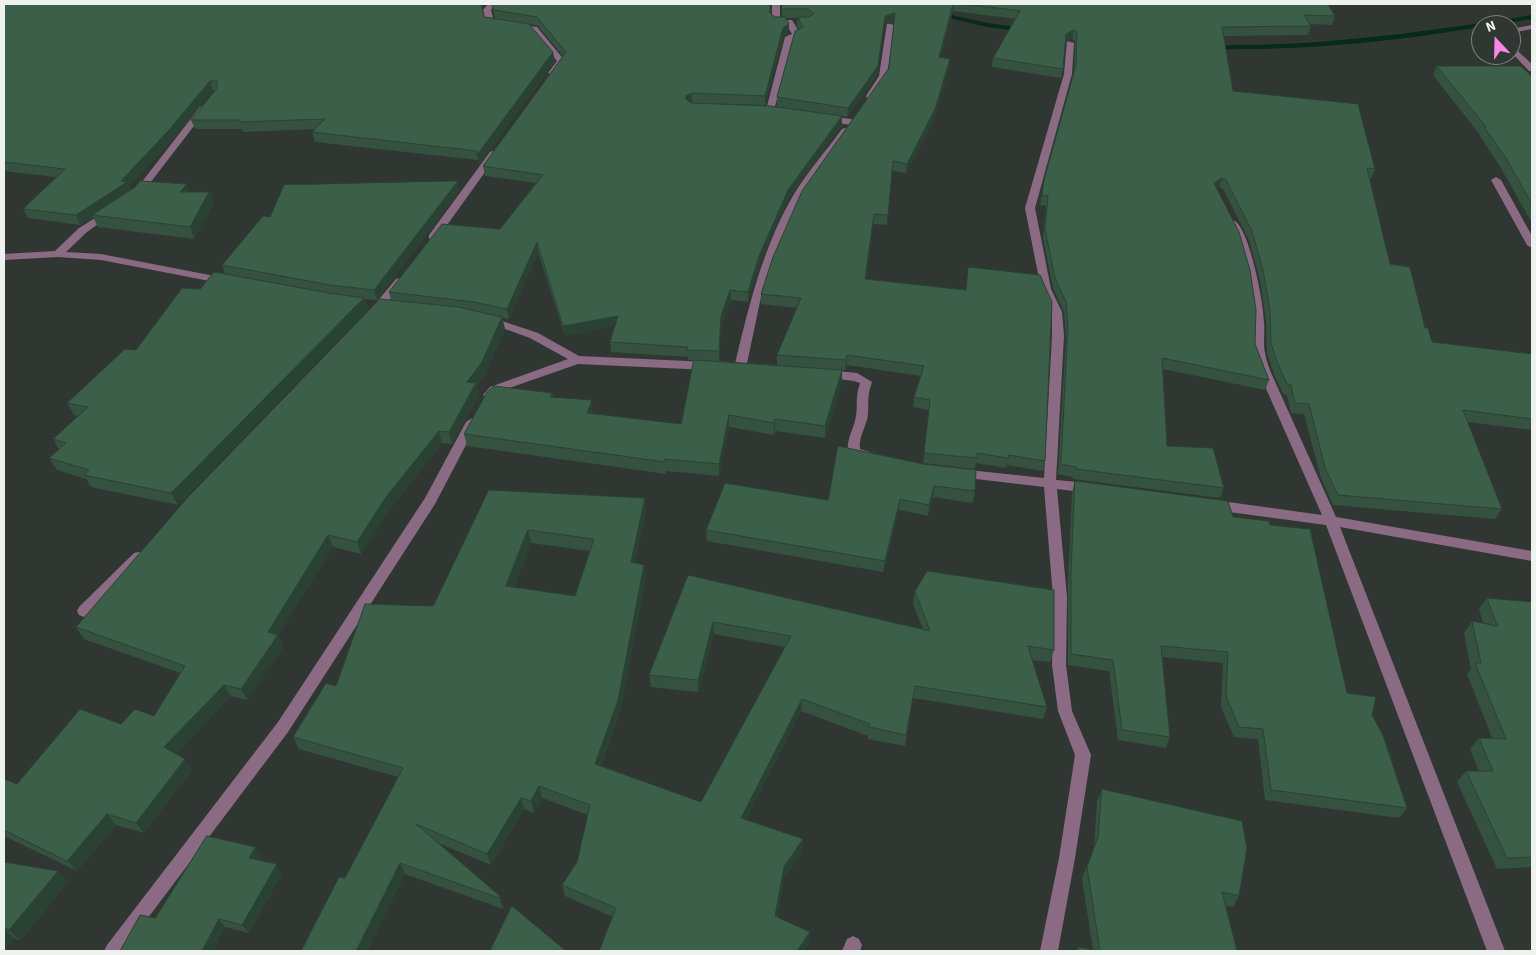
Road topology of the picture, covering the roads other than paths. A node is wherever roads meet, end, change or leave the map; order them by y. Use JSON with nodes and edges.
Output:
{"nodes":[{"id":1,"x":776,"y":4,"type":"edge"},
{"id":2,"x":490,"y":12,"type":"edge"},
{"id":3,"x":890,"y":25,"type":"edge"},
{"id":4,"x":1070,"y":43,"type":"edge"},
{"id":5,"x":1521,"y":57,"type":"edge"},
{"id":6,"x":1532,"y":69,"type":"edge"},
{"id":7,"x":544,"y":84,"type":"edge"},
{"id":8,"x":210,"y":101,"type":"edge"},
{"id":9,"x":770,"y":110,"type":"edge"},
{"id":10,"x":857,"y":115,"type":"junction"},
{"id":11,"x":815,"y":117,"type":"edge"},
{"id":12,"x":499,"y":147,"type":"edge"},
{"id":13,"x":1496,"y":180,"type":"dead end"},
{"id":14,"x":1226,"y":208,"type":"edge"},
{"id":15,"x":1532,"y":245,"type":"edge"},
{"id":16,"x":425,"y":248,"type":"edge"},
{"id":17,"x":58,"y":254,"type":"junction"},
{"id":18,"x":4,"y":256,"type":"edge"},
{"id":19,"x":409,"y":270,"type":"edge"},
{"id":20,"x":231,"y":282,"type":"edge"},
{"id":21,"x":362,"y":303,"type":"edge"},
{"id":22,"x":386,"y":306,"type":"junction"},
{"id":23,"x":369,"y":317,"type":"edge"},
{"id":24,"x":476,"y":317,"type":"edge"},
{"id":25,"x":578,"y":360,"type":"junction"},
{"id":26,"x":817,"y":373,"type":"edge"},
{"id":27,"x":880,"y":459,"type":"edge"},
{"id":28,"x":945,"y":471,"type":"edge"},
{"id":29,"x":1050,"y":483,"type":"junction"},
{"id":30,"x":1098,"y":489,"type":"edge"},
{"id":31,"x":1203,"y":503,"type":"edge"},
{"id":32,"x":1331,"y":521,"type":"junction"},
{"id":33,"x":146,"y":549,"type":"edge"},
{"id":34,"x":1532,"y":556,"type":"edge"},
{"id":35,"x":84,"y":610,"type":"dead end"},
{"id":36,"x":113,"y":951,"type":"edge"},
{"id":37,"x":1049,"y":951,"type":"edge"},
{"id":38,"x":1496,"y":951,"type":"edge"}],
"edges":[{"from":1,"to":9,"type":"street"},
{"from":2,"to":7,"type":"street"},
{"from":3,"to":10,"type":"street"},
{"from":4,"to":29,"type":"street"},
{"from":5,"to":6,"type":"street"},
{"from":8,"to":17,"type":"street"},
{"from":10,"to":11,"type":"street"},
{"from":10,"to":25,"type":"street"},
{"from":12,"to":16,"type":"street"},
{"from":13,"to":15,"type":"street"},
{"from":14,"to":32,"type":"street"},
{"from":17,"to":18,"type":"street"},
{"from":17,"to":20,"type":"street"},
{"from":19,"to":22,"type":"street"},
{"from":21,"to":22,"type":"street"},
{"from":22,"to":23,"type":"street"},
{"from":24,"to":25,"type":"street"},
{"from":25,"to":36,"type":"street"},
{"from":26,"to":27,"type":"street"},
{"from":28,"to":29,"type":"street"},
{"from":29,"to":30,"type":"street"},
{"from":29,"to":37,"type":"street"},
{"from":31,"to":32,"type":"street"},
{"from":32,"to":34,"type":"street"},
{"from":32,"to":38,"type":"street"},
{"from":33,"to":35,"type":"street"}]}
